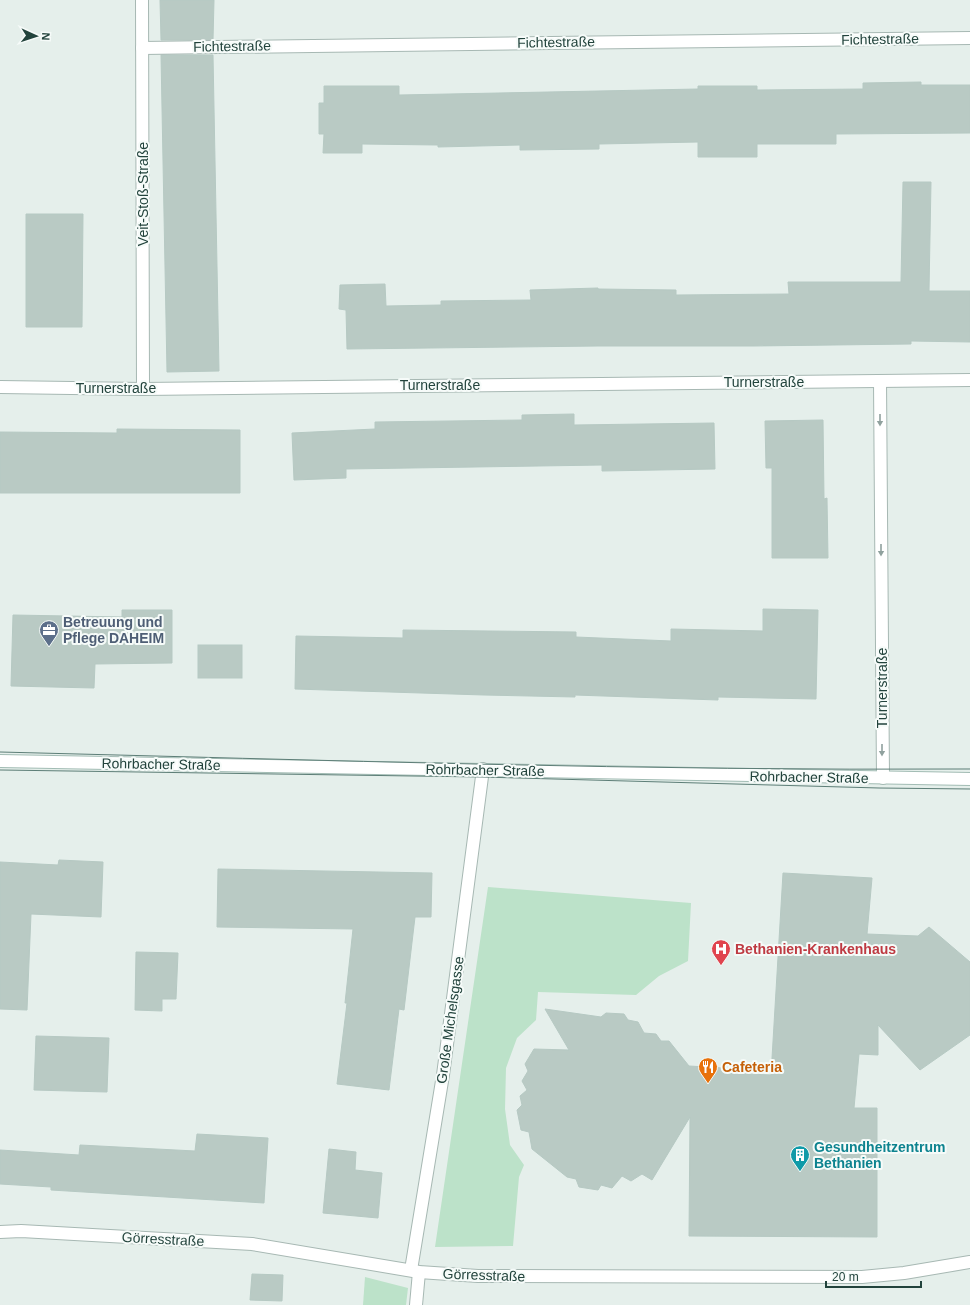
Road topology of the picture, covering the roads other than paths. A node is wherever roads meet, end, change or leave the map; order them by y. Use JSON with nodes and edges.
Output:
{"nodes":[{"id":1,"x":142,"y":0,"type":"edge"},
{"id":2,"x":970,"y":38,"type":"edge"},
{"id":3,"x":142,"y":48,"type":"junction"},
{"id":4,"x":970,"y":380,"type":"edge"},
{"id":5,"x":880,"y":381,"type":"junction"},
{"id":6,"x":0,"y":387,"type":"edge"},
{"id":7,"x":143,"y":389,"type":"junction"},
{"id":8,"x":0,"y":761,"type":"edge"},
{"id":9,"x":483,"y":769,"type":"junction"},
{"id":10,"x":883,"y":778,"type":"junction"},
{"id":11,"x":970,"y":779,"type":"edge"},
{"id":12,"x":0,"y":1232,"type":"edge"},
{"id":13,"x":970,"y":1262,"type":"edge"},
{"id":14,"x":415,"y":1271,"type":"junction"},
{"id":15,"x":416,"y":1305,"type":"edge"}],
"edges":[{"from":1,"to":3,"type":"street","name":"Veit-Stoß-Straße"},
{"from":2,"to":3,"type":"street","name":"Fichtestraße"},
{"from":3,"to":7,"type":"street","name":"Veit-Stoß-Straße"},
{"from":4,"to":5,"type":"street","name":"Turnerstraße"},
{"from":5,"to":7,"type":"street","name":"Turnerstraße"},
{"from":5,"to":10,"type":"street","name":"Turnerstraße","one_way":true},
{"from":6,"to":7,"type":"street","name":"Turnerstraße"},
{"from":8,"to":9,"type":"street","name":"Rohrbacher Straße"},
{"from":9,"to":10,"type":"street","name":"Rohrbacher Straße"},
{"from":9,"to":14,"type":"street","name":"Große Michelsgasse"},
{"from":10,"to":11,"type":"street","name":"Rohrbacher Straße"},
{"from":12,"to":14,"type":"street","name":"Görresstraße"},
{"from":13,"to":14,"type":"street","name":"Görresstraße"},
{"from":14,"to":15,"type":"street","name":"Große Michelsgasse"}]}
